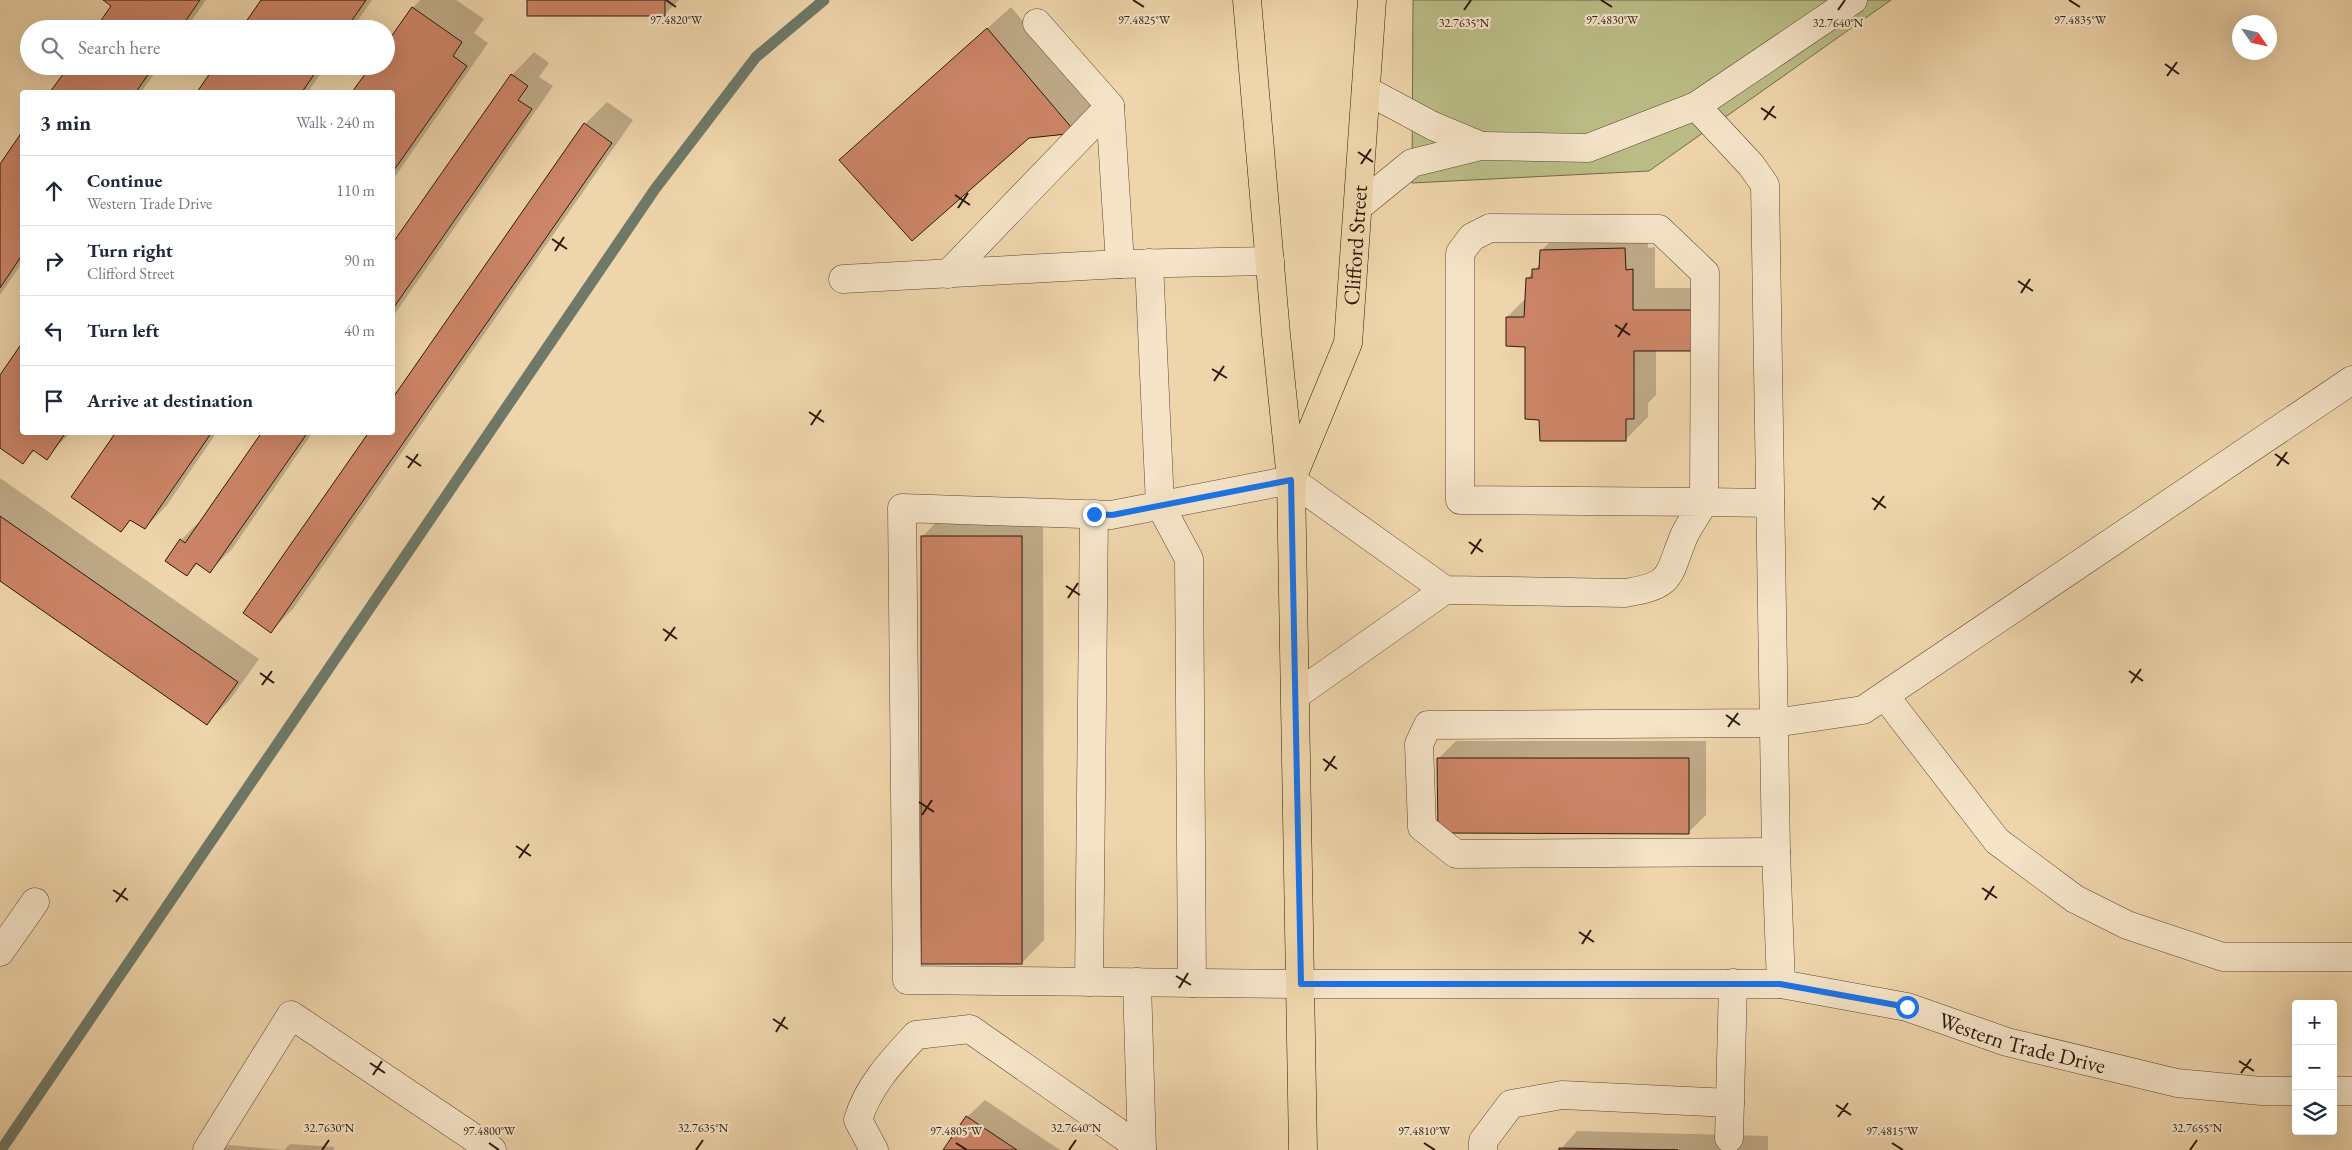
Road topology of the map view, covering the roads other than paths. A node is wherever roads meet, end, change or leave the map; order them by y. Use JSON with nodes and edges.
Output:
{"nodes":[{"id":1,"x":1247,"y":0,"type":"edge"},
{"id":2,"x":1372,"y":0,"type":"edge"},
{"id":3,"x":1853,"y":0,"type":"edge"},
{"id":4,"x":1037,"y":23,"type":"dead end"},
{"id":5,"x":1366,"y":90,"type":"junction"},
{"id":6,"x":1110,"y":106,"type":"junction"},
{"id":7,"x":1696,"y":106,"type":"junction"},
{"id":8,"x":1481,"y":146,"type":"junction"},
{"id":9,"x":1358,"y":207,"type":"junction"},
{"id":10,"x":1270,"y":261,"type":"junction"},
{"id":11,"x":1149,"y":263,"type":"junction"},
{"id":12,"x":1120,"y":264,"type":"junction"},
{"id":13,"x":948,"y":274,"type":"junction"},
{"id":14,"x":843,"y":279,"type":"dead end"},
{"id":15,"x":2352,"y":380,"type":"edge"},
{"id":16,"x":1291,"y":480,"type":"junction"},
{"id":17,"x":1704,"y":502,"type":"junction"},
{"id":18,"x":1770,"y":503,"type":"junction"},
{"id":19,"x":1160,"y":505,"type":"junction"},
{"id":20,"x":1094,"y":514,"type":"junction"},
{"id":21,"x":1445,"y":590,"type":"junction"},
{"id":22,"x":1296,"y":694,"type":"junction"},
{"id":23,"x":1885,"y":696,"type":"junction"},
{"id":24,"x":1774,"y":723,"type":"junction"},
{"id":25,"x":1776,"y":852,"type":"junction"},
{"id":26,"x":35,"y":902,"type":"dead end"},
{"id":27,"x":0,"y":952,"type":"edge"},
{"id":28,"x":2352,"y":957,"type":"edge"},
{"id":29,"x":1089,"y":982,"type":"junction"},
{"id":30,"x":1137,"y":982,"type":"junction"},
{"id":31,"x":1192,"y":983,"type":"junction"},
{"id":32,"x":1733,"y":983,"type":"junction"},
{"id":33,"x":1301,"y":984,"type":"junction"},
{"id":34,"x":1780,"y":984,"type":"junction"},
{"id":35,"x":2292,"y":1091,"type":"edge"},
{"id":36,"x":2337,"y":1091,"type":"edge"},
{"id":37,"x":2352,"y":1091,"type":"edge"},
{"id":38,"x":1730,"y":1102,"type":"junction"},
{"id":39,"x":1730,"y":1138,"type":"dead end"},
{"id":40,"x":1142,"y":1149,"type":"edge"},
{"id":41,"x":206,"y":1150,"type":"edge"},
{"id":42,"x":492,"y":1150,"type":"edge"},
{"id":43,"x":874,"y":1150,"type":"edge"},
{"id":44,"x":1303,"y":1150,"type":"edge"},
{"id":45,"x":1483,"y":1150,"type":"edge"}],
"edges":[{"from":1,"to":10,"type":"main road","name":"Clifford Street"},
{"from":2,"to":5,"type":"main road","name":"Clifford Street"},
{"from":3,"to":7,"type":"street"},
{"from":4,"to":6,"type":"street"},
{"from":5,"to":8,"type":"street"},
{"from":5,"to":9,"type":"main road","name":"Clifford Street"},
{"from":6,"to":12,"type":"street"},
{"from":6,"to":13,"type":"street"},
{"from":7,"to":8,"type":"street"},
{"from":7,"to":18,"type":"street"},
{"from":8,"to":9,"type":"street"},
{"from":9,"to":16,"type":"main road","name":"Clifford Street"},
{"from":10,"to":11,"type":"street"},
{"from":10,"to":16,"type":"main road","name":"Clifford Street"},
{"from":11,"to":12,"type":"street"},
{"from":11,"to":19,"type":"street"},
{"from":12,"to":13,"type":"street"},
{"from":13,"to":14,"type":"street"},
{"from":15,"to":23,"type":"street"},
{"from":16,"to":19,"type":"street"},
{"from":16,"to":21,"type":"street"},
{"from":16,"to":22,"type":"main road","name":"Clifford Street"},
{"from":17,"to":17,"type":"street"},
{"from":17,"to":18,"type":"street"},
{"from":17,"to":21,"type":"street"},
{"from":18,"to":24,"type":"street"},
{"from":19,"to":20,"type":"street"},
{"from":19,"to":31,"type":"street"},
{"from":20,"to":29,"type":"street"},
{"from":20,"to":29,"type":"street","name":"Western Trade Drive"},
{"from":21,"to":22,"type":"street"},
{"from":22,"to":33,"type":"main road","name":"Clifford Street"},
{"from":23,"to":24,"type":"street"},
{"from":23,"to":28,"type":"street"},
{"from":24,"to":25,"type":"street"},
{"from":24,"to":25,"type":"street"},
{"from":25,"to":34,"type":"street"},
{"from":26,"to":27,"type":"street"},
{"from":29,"to":30,"type":"street","name":"Western Trade Drive"},
{"from":30,"to":31,"type":"street","name":"Western Trade Drive"},
{"from":30,"to":40,"type":"street"},
{"from":31,"to":33,"type":"street","name":"Western Trade Drive"},
{"from":32,"to":33,"type":"street","name":"Western Trade Drive"},
{"from":32,"to":34,"type":"street","name":"Western Trade Drive"},
{"from":32,"to":38,"type":"street"},
{"from":33,"to":44,"type":"main road","name":"Clifford Street"},
{"from":34,"to":35,"type":"street","name":"Western Trade Drive"},
{"from":36,"to":37,"type":"street"},
{"from":38,"to":39,"type":"street"},
{"from":38,"to":45,"type":"street"},
{"from":40,"to":43,"type":"street"},
{"from":41,"to":42,"type":"street"}]}
